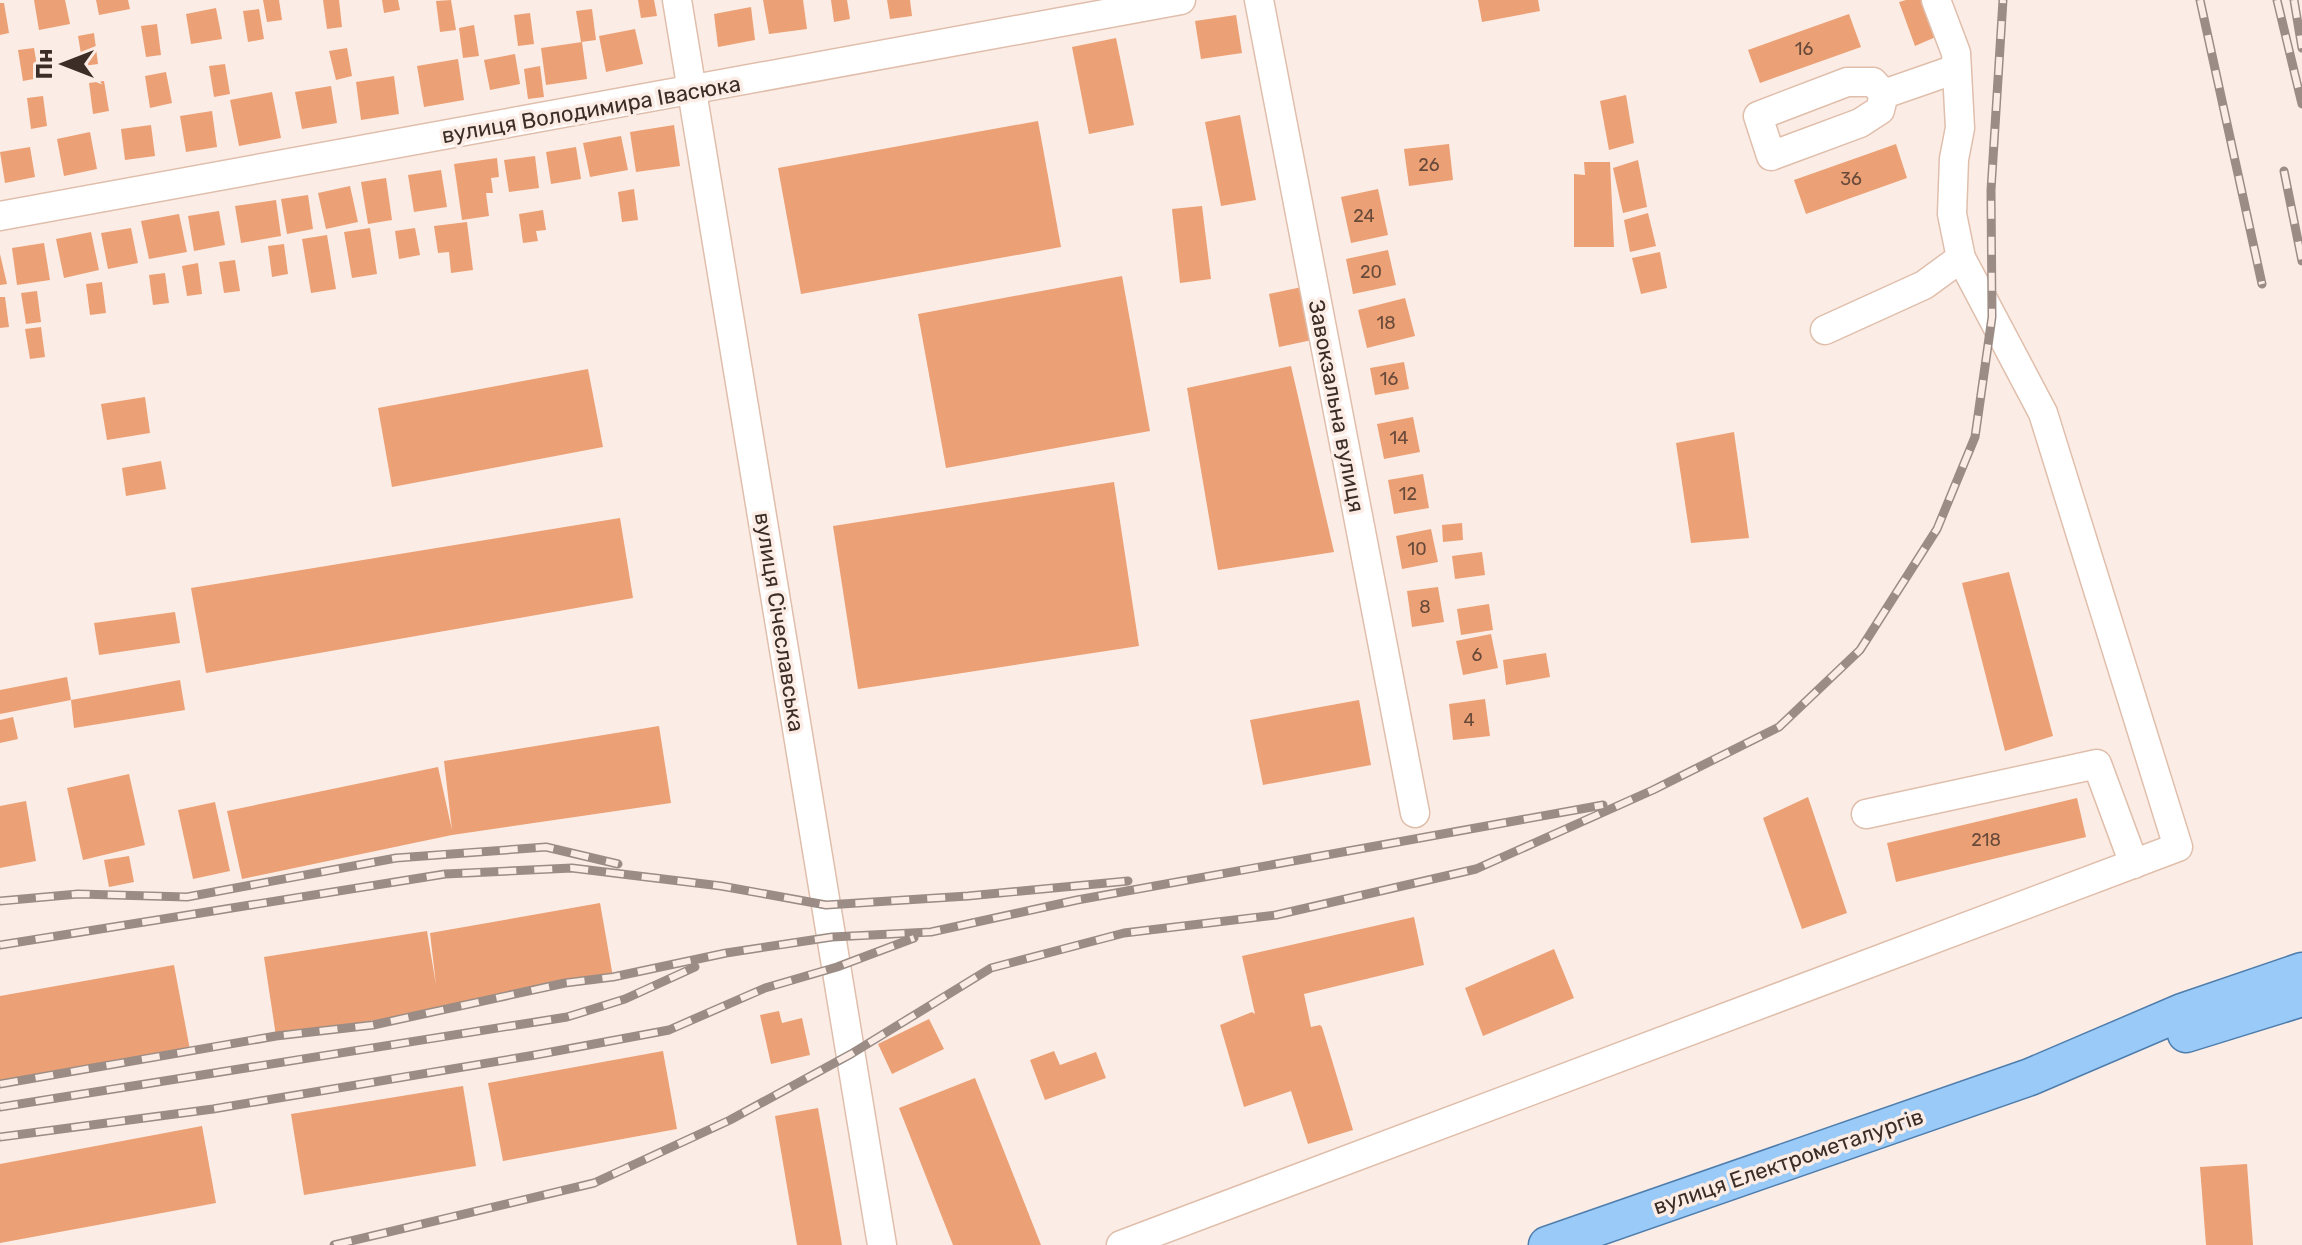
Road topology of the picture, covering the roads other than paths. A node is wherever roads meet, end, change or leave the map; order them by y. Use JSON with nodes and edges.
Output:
{"nodes":[{"id":1,"x":677,"y":0,"type":"edge"},
{"id":2,"x":1181,"y":0,"type":"edge"},
{"id":3,"x":1259,"y":0,"type":"edge"},
{"id":4,"x":1936,"y":0,"type":"edge"},
{"id":5,"x":1956,"y":69,"type":"junction"},
{"id":6,"x":693,"y":91,"type":"junction"},
{"id":7,"x":1884,"y":94,"type":"dead end"},
{"id":8,"x":0,"y":216,"type":"edge"},
{"id":9,"x":1961,"y":258,"type":"junction"},
{"id":10,"x":1825,"y":330,"type":"dead end"},
{"id":11,"x":1415,"y":813,"type":"dead end"},
{"id":12,"x":1866,"y":814,"type":"dead end"},
{"id":13,"x":2134,"y":864,"type":"junction"},
{"id":14,"x":2302,"y":971,"type":"edge"},
{"id":15,"x":2302,"y":998,"type":"edge"},
{"id":16,"x":2235,"y":1007,"type":"junction"},
{"id":17,"x":882,"y":1245,"type":"edge"},
{"id":18,"x":1121,"y":1245,"type":"edge"},
{"id":19,"x":1547,"y":1245,"type":"edge"}],
"edges":[{"from":1,"to":6,"type":"street","name":"вулиця Січеславська"},
{"from":2,"to":6,"type":"street","name":"вулиця Володимира Івасюка"},
{"from":3,"to":11,"type":"street","name":"Завокзальна вулиця"},
{"from":4,"to":5,"type":"street"},
{"from":5,"to":7,"type":"street"},
{"from":5,"to":9,"type":"street"},
{"from":6,"to":8,"type":"street","name":"вулиця Володимира Івасюка"},
{"from":6,"to":17,"type":"street","name":"вулиця Січеславська"},
{"from":9,"to":10,"type":"street"},
{"from":9,"to":13,"type":"street"},
{"from":12,"to":13,"type":"street"},
{"from":13,"to":18,"type":"street"},
{"from":14,"to":16,"type":"main road"},
{"from":15,"to":16,"type":"main road"},
{"from":16,"to":19,"type":"main road","name":"вулиця Електрометалургів"}]}
